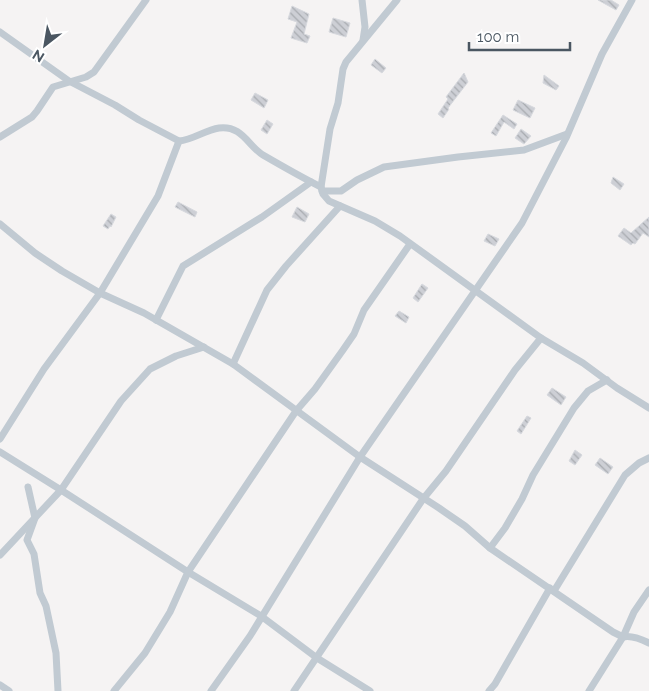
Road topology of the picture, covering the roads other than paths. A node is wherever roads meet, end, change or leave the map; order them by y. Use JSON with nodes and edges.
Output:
{"nodes":[{"id":1,"x":146,"y":0,"type":"edge"},
{"id":2,"x":362,"y":0,"type":"edge"},
{"id":3,"x":397,"y":0,"type":"edge"},
{"id":4,"x":632,"y":0,"type":"edge"},
{"id":5,"x":0,"y":32,"type":"edge"},
{"id":6,"x":357,"y":49,"type":"junction"},
{"id":7,"x":69,"y":81,"type":"junction"},
{"id":8,"x":567,"y":134,"type":"junction"},
{"id":9,"x":0,"y":137,"type":"edge"},
{"id":10,"x":179,"y":141,"type":"junction"},
{"id":11,"x":311,"y":182,"type":"junction"},
{"id":12,"x":321,"y":189,"type":"junction"},
{"id":13,"x":340,"y":206,"type":"junction"},
{"id":14,"x":0,"y":224,"type":"edge"},
{"id":15,"x":410,"y":244,"type":"junction"},
{"id":16,"x":476,"y":292,"type":"junction"},
{"id":17,"x":100,"y":293,"type":"junction"},
{"id":18,"x":156,"y":320,"type":"junction"},
{"id":19,"x":541,"y":338,"type":"junction"},
{"id":20,"x":204,"y":347,"type":"junction"},
{"id":21,"x":233,"y":364,"type":"junction"},
{"id":22,"x":607,"y":380,"type":"junction"},
{"id":23,"x":649,"y":408,"type":"edge"},
{"id":24,"x":296,"y":411,"type":"junction"},
{"id":25,"x":0,"y":439,"type":"edge"},
{"id":26,"x":0,"y":452,"type":"edge"},
{"id":27,"x":360,"y":457,"type":"junction"},
{"id":28,"x":649,"y":458,"type":"edge"},
{"id":29,"x":28,"y":488,"type":"dead end"},
{"id":30,"x":61,"y":490,"type":"junction"},
{"id":31,"x":423,"y":499,"type":"junction"},
{"id":32,"x":34,"y":518,"type":"junction"},
{"id":33,"x":490,"y":548,"type":"junction"},
{"id":34,"x":0,"y":555,"type":"edge"},
{"id":35,"x":188,"y":572,"type":"junction"},
{"id":36,"x":552,"y":590,"type":"junction"},
{"id":37,"x":649,"y":590,"type":"edge"},
{"id":38,"x":261,"y":616,"type":"junction"},
{"id":39,"x":623,"y":637,"type":"junction"},
{"id":40,"x":649,"y":643,"type":"edge"},
{"id":41,"x":317,"y":658,"type":"junction"},
{"id":42,"x":0,"y":685,"type":"edge"},
{"id":43,"x":9,"y":691,"type":"edge"},
{"id":44,"x":58,"y":691,"type":"edge"},
{"id":45,"x":114,"y":691,"type":"edge"},
{"id":46,"x":211,"y":691,"type":"edge"},
{"id":47,"x":294,"y":691,"type":"edge"},
{"id":48,"x":370,"y":691,"type":"edge"},
{"id":49,"x":489,"y":691,"type":"edge"},
{"id":50,"x":588,"y":691,"type":"edge"}],
"edges":[{"from":1,"to":7,"type":"street"},
{"from":2,"to":6,"type":"street"},
{"from":3,"to":6,"type":"street"},
{"from":4,"to":8,"type":"street"},
{"from":5,"to":7,"type":"street"},
{"from":6,"to":12,"type":"street"},
{"from":7,"to":9,"type":"street"},
{"from":7,"to":10,"type":"street"},
{"from":8,"to":12,"type":"street"},
{"from":8,"to":16,"type":"street"},
{"from":10,"to":11,"type":"street"},
{"from":10,"to":17,"type":"street"},
{"from":11,"to":12,"type":"street"},
{"from":11,"to":18,"type":"street"},
{"from":12,"to":13,"type":"street"},
{"from":13,"to":15,"type":"street"},
{"from":13,"to":21,"type":"street"},
{"from":14,"to":17,"type":"street"},
{"from":15,"to":16,"type":"street"},
{"from":15,"to":24,"type":"street"},
{"from":16,"to":19,"type":"street"},
{"from":16,"to":27,"type":"street"},
{"from":17,"to":18,"type":"street"},
{"from":17,"to":25,"type":"street"},
{"from":18,"to":20,"type":"street"},
{"from":19,"to":22,"type":"street"},
{"from":19,"to":31,"type":"street"},
{"from":20,"to":21,"type":"street"},
{"from":20,"to":30,"type":"street"},
{"from":21,"to":24,"type":"street"},
{"from":22,"to":23,"type":"street"},
{"from":22,"to":33,"type":"street"},
{"from":24,"to":27,"type":"street"},
{"from":24,"to":35,"type":"street"},
{"from":26,"to":30,"type":"street"},
{"from":27,"to":31,"type":"street"},
{"from":27,"to":38,"type":"street"},
{"from":28,"to":36,"type":"street"},
{"from":29,"to":32,"type":"street"},
{"from":30,"to":32,"type":"street"},
{"from":30,"to":35,"type":"street"},
{"from":31,"to":33,"type":"street"},
{"from":31,"to":41,"type":"street"},
{"from":32,"to":34,"type":"street"},
{"from":32,"to":44,"type":"street"},
{"from":33,"to":36,"type":"street"},
{"from":35,"to":38,"type":"street"},
{"from":35,"to":45,"type":"street"},
{"from":36,"to":39,"type":"street"},
{"from":36,"to":49,"type":"street"},
{"from":37,"to":39,"type":"street"},
{"from":38,"to":41,"type":"street"},
{"from":38,"to":46,"type":"street"},
{"from":39,"to":40,"type":"street"},
{"from":39,"to":50,"type":"street"},
{"from":41,"to":47,"type":"street"},
{"from":41,"to":48,"type":"street"},
{"from":42,"to":43,"type":"street"}]}
